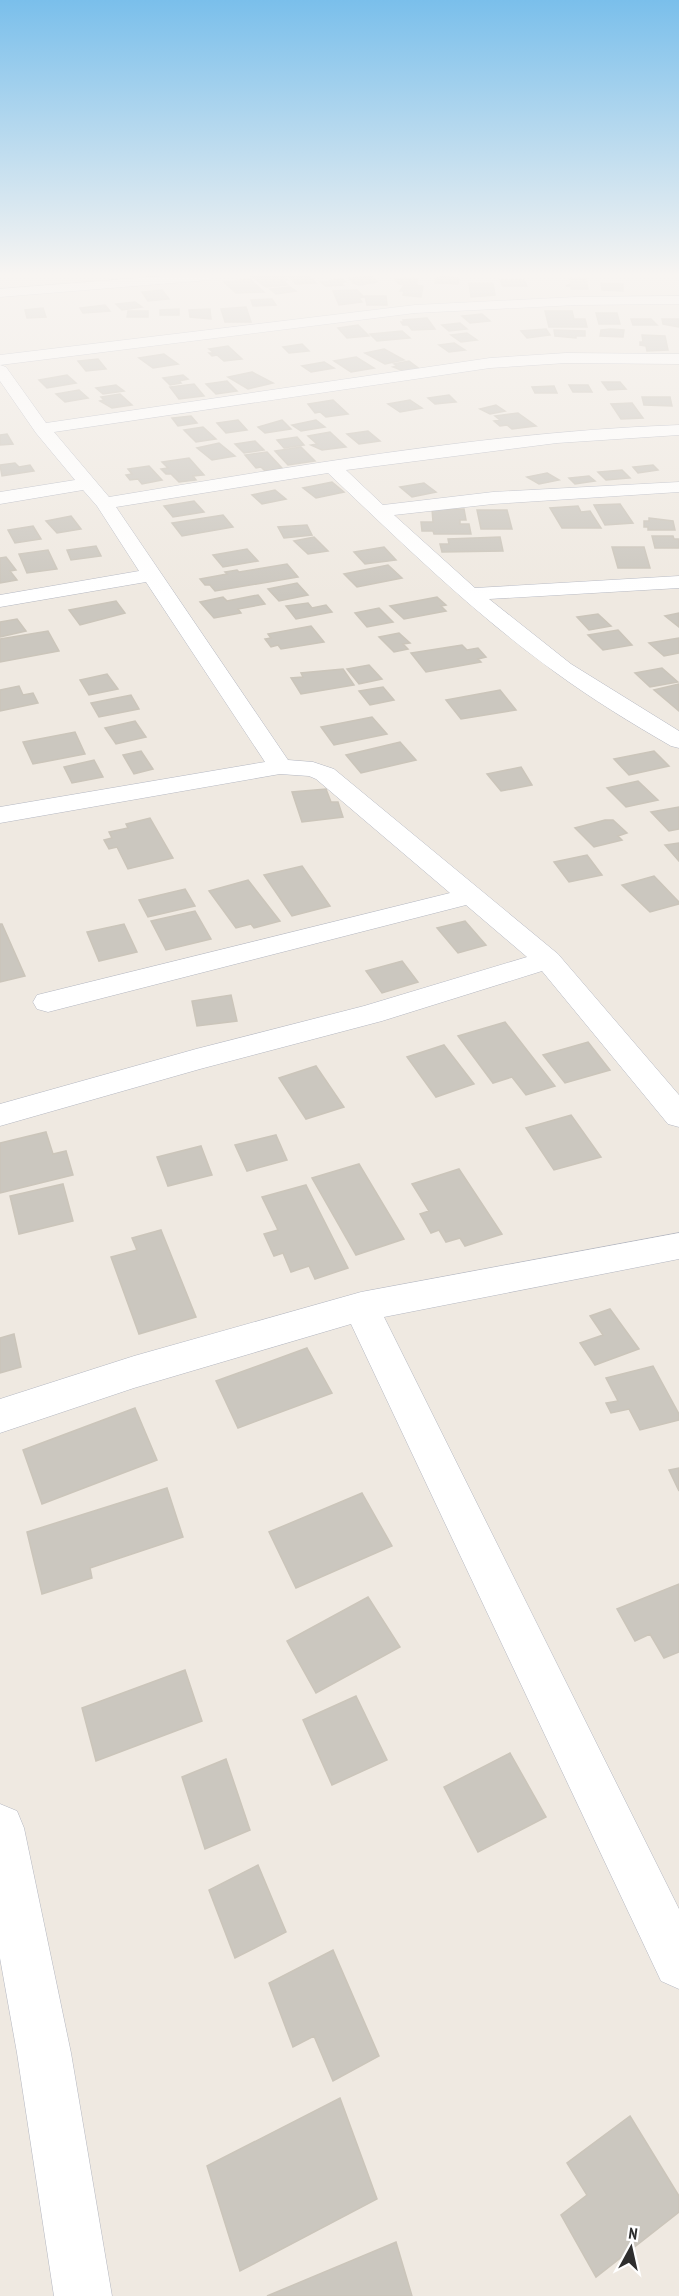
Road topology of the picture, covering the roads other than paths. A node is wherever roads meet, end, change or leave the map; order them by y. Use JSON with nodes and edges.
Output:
{"nodes":[{"id":1,"x":6,"y":383,"type":"edge"},
{"id":2,"x":353,"y":383,"type":"edge"},
{"id":3,"x":42,"y":429,"type":"junction"},
{"id":4,"x":679,"y":430,"type":"edge"},
{"id":5,"x":332,"y":466,"type":"junction"},
{"id":6,"x":87,"y":484,"type":"junction"},
{"id":7,"x":679,"y":487,"type":"edge"},
{"id":8,"x":0,"y":498,"type":"edge"},
{"id":9,"x":104,"y":503,"type":"junction"},
{"id":10,"x":378,"y":511,"type":"junction"},
{"id":11,"x":150,"y":575,"type":"junction"},
{"id":12,"x":679,"y":582,"type":"edge"},
{"id":13,"x":472,"y":594,"type":"junction"},
{"id":14,"x":0,"y":602,"type":"edge"},
{"id":15,"x":679,"y":741,"type":"edge"},
{"id":16,"x":280,"y":767,"type":"junction"},
{"id":17,"x":0,"y":815,"type":"edge"},
{"id":18,"x":470,"y":896,"type":"junction"},
{"id":19,"x":548,"y":960,"type":"junction"},
{"id":20,"x":48,"y":1002,"type":"dead end"},
{"id":21,"x":0,"y":1115,"type":"edge"},
{"id":22,"x":679,"y":1116,"type":"edge"},
{"id":23,"x":679,"y":1246,"type":"edge"},
{"id":24,"x":361,"y":1307,"type":"junction"},
{"id":25,"x":0,"y":1416,"type":"edge"},
{"id":26,"x":0,"y":1828,"type":"edge"},
{"id":27,"x":679,"y":1963,"type":"edge"},
{"id":28,"x":83,"y":2296,"type":"edge"}],
"edges":[{"from":1,"to":3,"type":"street"},
{"from":2,"to":3,"type":"street"},
{"from":3,"to":6,"type":"street"},
{"from":4,"to":5,"type":"street"},
{"from":5,"to":9,"type":"street"},
{"from":5,"to":10,"type":"street"},
{"from":6,"to":8,"type":"street"},
{"from":6,"to":9,"type":"street"},
{"from":7,"to":10,"type":"street"},
{"from":9,"to":11,"type":"street"},
{"from":10,"to":13,"type":"street"},
{"from":11,"to":14,"type":"street"},
{"from":11,"to":16,"type":"street"},
{"from":12,"to":13,"type":"street"},
{"from":13,"to":15,"type":"street"},
{"from":16,"to":17,"type":"street"},
{"from":16,"to":18,"type":"street"},
{"from":18,"to":19,"type":"street"},
{"from":18,"to":20,"type":"street"},
{"from":19,"to":21,"type":"street"},
{"from":19,"to":22,"type":"street"},
{"from":23,"to":24,"type":"street"},
{"from":24,"to":25,"type":"street"},
{"from":24,"to":27,"type":"street"},
{"from":26,"to":28,"type":"street"}]}
